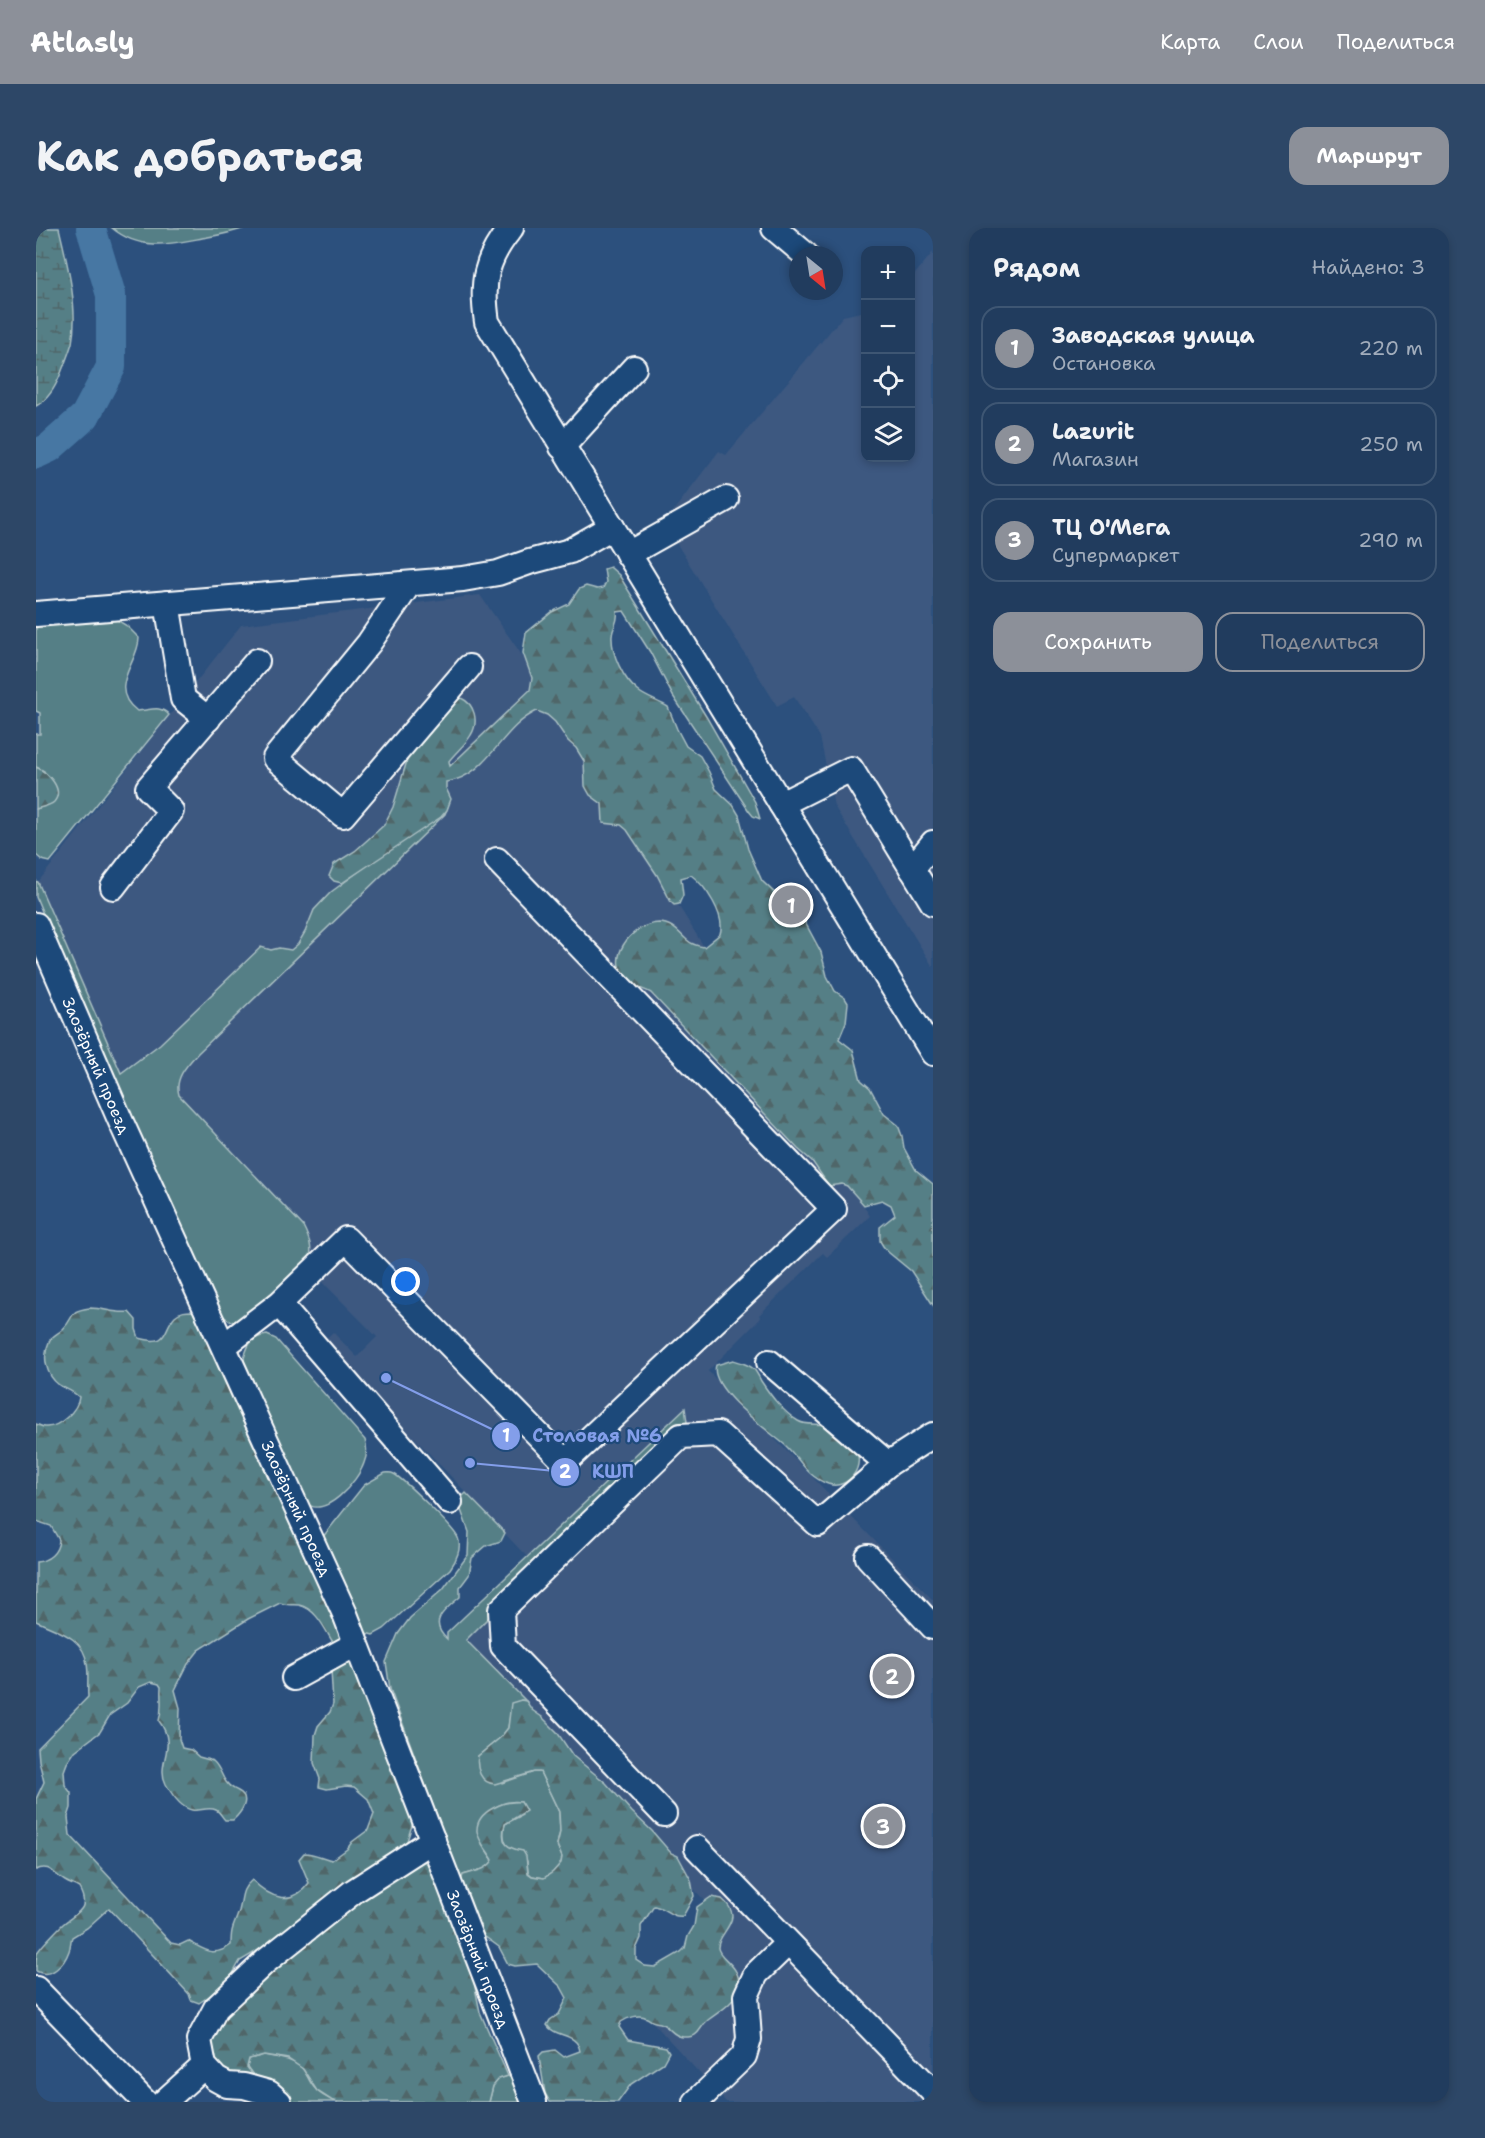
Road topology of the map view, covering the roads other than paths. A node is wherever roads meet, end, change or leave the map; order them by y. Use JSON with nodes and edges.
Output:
{"nodes":[{"id":1,"x":511,"y":228,"type":"edge"},
{"id":2,"x":774,"y":228,"type":"edge"},
{"id":3,"x":795,"y":246,"type":"edge"},
{"id":4,"x":634,"y":368,"type":"dead end"},
{"id":5,"x":562,"y":447,"type":"junction"},
{"id":6,"x":726,"y":499,"type":"dead end"},
{"id":7,"x":612,"y":527,"type":"junction"},
{"id":8,"x":628,"y":554,"type":"junction"},
{"id":9,"x":409,"y":584,"type":"junction"},
{"id":10,"x":167,"y":603,"type":"junction"},
{"id":11,"x":36,"y":614,"type":"edge"},
{"id":12,"x":257,"y":661,"type":"dead end"},
{"id":13,"x":469,"y":667,"type":"dead end"},
{"id":14,"x":208,"y":719,"type":"junction"},
{"id":15,"x":781,"y":804,"type":"junction"},
{"id":16,"x":933,"y":843,"type":"edge"},
{"id":17,"x":497,"y":860,"type":"dead end"},
{"id":18,"x":912,"y":869,"type":"junction"},
{"id":19,"x":113,"y":887,"type":"dead end"},
{"id":20,"x":933,"y":903,"type":"edge"},
{"id":21,"x":36,"y":925,"type":"edge"},
{"id":22,"x":933,"y":1053,"type":"edge"},
{"id":23,"x":279,"y":1304,"type":"junction"},
{"id":24,"x":224,"y":1346,"type":"junction"},
{"id":25,"x":769,"y":1362,"type":"dead end"},
{"id":26,"x":933,"y":1435,"type":"edge"},
{"id":27,"x":888,"y":1464,"type":"junction"},
{"id":28,"x":450,"y":1502,"type":"dead end"},
{"id":29,"x":868,"y":1557,"type":"dead end"},
{"id":30,"x":933,"y":1627,"type":"edge"},
{"id":31,"x":356,"y":1644,"type":"junction"},
{"id":32,"x":294,"y":1678,"type":"dead end"},
{"id":33,"x":664,"y":1814,"type":"dead end"},
{"id":34,"x":433,"y":1840,"type":"junction"},
{"id":35,"x":697,"y":1848,"type":"dead end"},
{"id":36,"x":788,"y":1943,"type":"junction"},
{"id":37,"x":36,"y":1989,"type":"edge"},
{"id":38,"x":204,"y":2066,"type":"junction"},
{"id":39,"x":933,"y":2092,"type":"edge"},
{"id":40,"x":145,"y":2102,"type":"edge"},
{"id":41,"x":164,"y":2102,"type":"edge"},
{"id":42,"x":279,"y":2102,"type":"edge"},
{"id":43,"x":534,"y":2102,"type":"edge"},
{"id":44,"x":696,"y":2102,"type":"edge"}],
"edges":[{"from":1,"to":5,"type":"street"},
{"from":2,"to":3,"type":"street"},
{"from":4,"to":5,"type":"street"},
{"from":5,"to":7,"type":"street"},
{"from":6,"to":8,"type":"street"},
{"from":7,"to":8,"type":"street"},
{"from":7,"to":9,"type":"street"},
{"from":8,"to":15,"type":"street"},
{"from":9,"to":10,"type":"street"},
{"from":9,"to":13,"type":"street"},
{"from":10,"to":11,"type":"street"},
{"from":10,"to":14,"type":"street"},
{"from":12,"to":14,"type":"street"},
{"from":14,"to":19,"type":"street"},
{"from":15,"to":18,"type":"street"},
{"from":15,"to":22,"type":"street"},
{"from":16,"to":18,"type":"street"},
{"from":17,"to":23,"type":"street"},
{"from":18,"to":20,"type":"street"},
{"from":21,"to":24,"type":"street","name":"Заозёрный проезд"},
{"from":23,"to":24,"type":"street"},
{"from":23,"to":28,"type":"street"},
{"from":24,"to":31,"type":"street","name":"Заозёрный проезд"},
{"from":25,"to":27,"type":"street"},
{"from":26,"to":27,"type":"street"},
{"from":27,"to":33,"type":"street"},
{"from":29,"to":30,"type":"street"},
{"from":31,"to":32,"type":"street"},
{"from":31,"to":34,"type":"street","name":"Заозёрный проезд"},
{"from":34,"to":38,"type":"street"},
{"from":34,"to":43,"type":"street","name":"Заозёрный проезд"},
{"from":35,"to":36,"type":"street"},
{"from":36,"to":39,"type":"street"},
{"from":36,"to":44,"type":"street"},
{"from":37,"to":40,"type":"street"},
{"from":38,"to":41,"type":"street"},
{"from":38,"to":42,"type":"street"}]}
